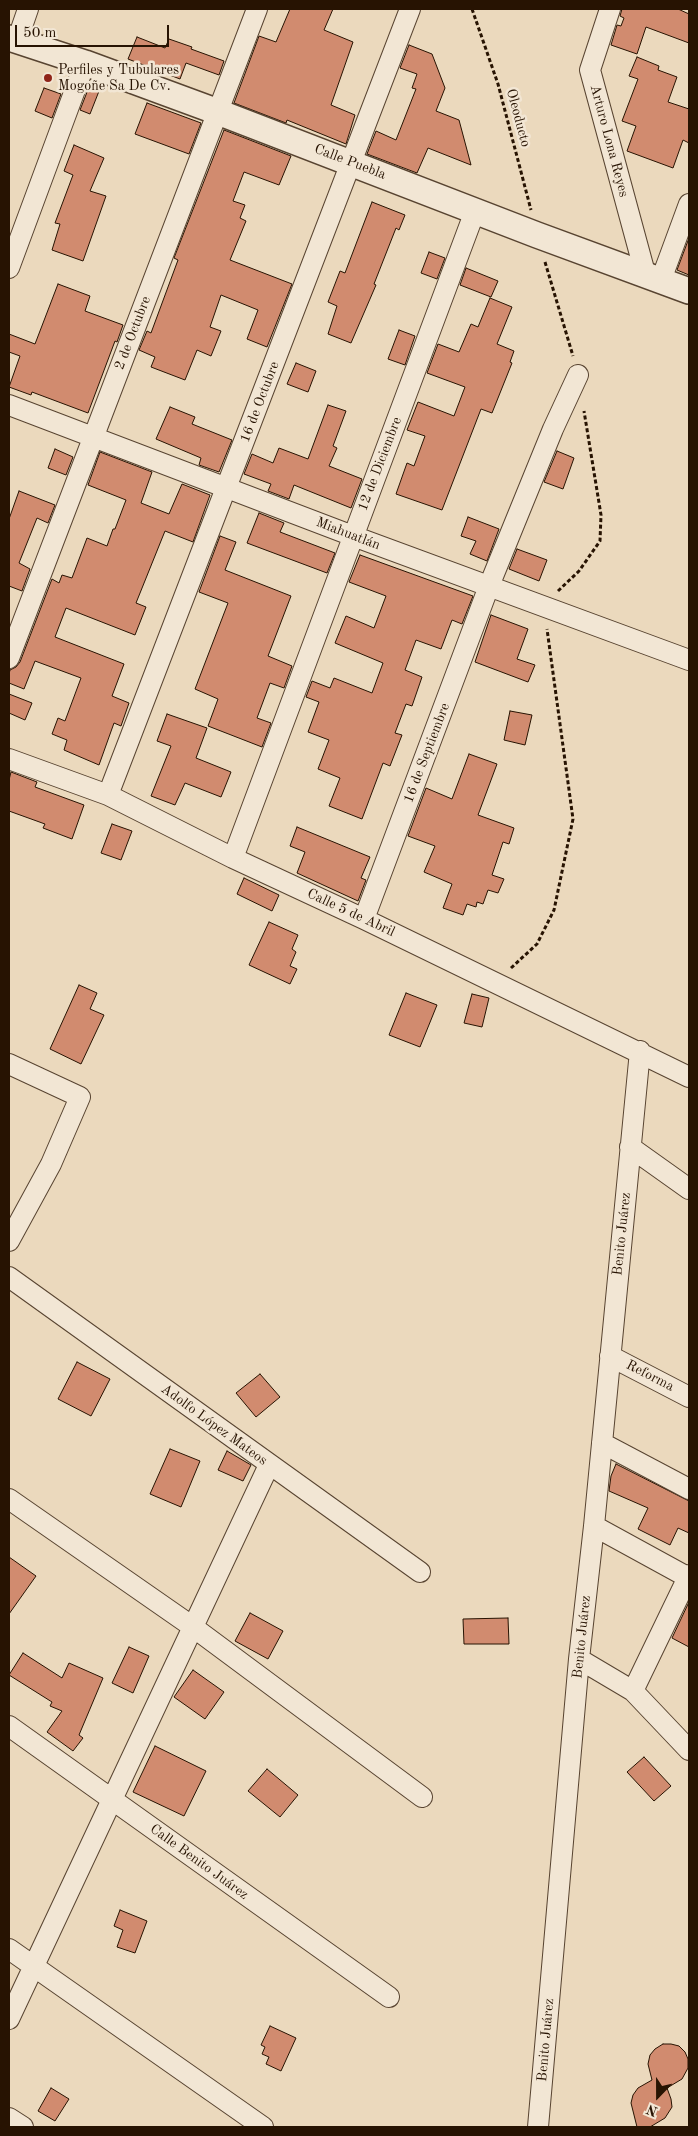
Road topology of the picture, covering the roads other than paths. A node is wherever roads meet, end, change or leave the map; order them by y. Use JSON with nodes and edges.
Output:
{"nodes":[{"id":1,"x":28,"y":9,"type":"edge"},
{"id":2,"x":257,"y":9,"type":"edge"},
{"id":3,"x":410,"y":9,"type":"edge"},
{"id":4,"x":610,"y":9,"type":"edge"},
{"id":5,"x":13,"y":39,"type":"edge"},
{"id":6,"x":85,"y":63,"type":"junction"},
{"id":7,"x":218,"y":112,"type":"junction"},
{"id":8,"x":351,"y":162,"type":"junction"},
{"id":9,"x":689,"y":204,"type":"edge"},
{"id":10,"x":476,"y":210,"type":"junction"},
{"id":11,"x":9,"y":268,"type":"edge"},
{"id":12,"x":653,"y":276,"type":"junction"},
{"id":13,"x":689,"y":291,"type":"edge"},
{"id":14,"x":578,"y":375,"type":"dead end"},
{"id":15,"x":9,"y":405,"type":"edge"},
{"id":16,"x":93,"y":437,"type":"junction"},
{"id":17,"x":227,"y":488,"type":"junction"},
{"id":18,"x":353,"y":536,"type":"junction"},
{"id":19,"x":489,"y":586,"type":"junction"},
{"id":20,"x":9,"y":658,"type":"edge"},
{"id":21,"x":689,"y":660,"type":"edge"},
{"id":22,"x":9,"y":759,"type":"edge"},
{"id":23,"x":108,"y":795,"type":"junction"},
{"id":24,"x":233,"y":858,"type":"junction"},
{"id":25,"x":364,"y":919,"type":"junction"},
{"id":26,"x":640,"y":1051,"type":"junction"},
{"id":27,"x":9,"y":1064,"type":"edge"},
{"id":28,"x":689,"y":1076,"type":"edge"},
{"id":29,"x":630,"y":1147,"type":"junction"},
{"id":30,"x":689,"y":1189,"type":"edge"},
{"id":31,"x":9,"y":1241,"type":"edge"},
{"id":32,"x":9,"y":1277,"type":"edge"},
{"id":33,"x":610,"y":1356,"type":"junction"},
{"id":34,"x":689,"y":1397,"type":"edge"},
{"id":35,"x":602,"y":1443,"type":"junction"},
{"id":36,"x":269,"y":1464,"type":"junction"},
{"id":37,"x":689,"y":1490,"type":"edge"},
{"id":38,"x":9,"y":1499,"type":"edge"},
{"id":39,"x":594,"y":1526,"type":"junction"},
{"id":40,"x":420,"y":1572,"type":"dead end"},
{"id":41,"x":689,"y":1577,"type":"edge"},
{"id":42,"x":194,"y":1627,"type":"junction"},
{"id":43,"x":579,"y":1659,"type":"junction"},
{"id":44,"x":633,"y":1691,"type":"junction"},
{"id":45,"x":9,"y":1726,"type":"edge"},
{"id":46,"x":689,"y":1750,"type":"edge"},
{"id":47,"x":422,"y":1797,"type":"dead end"},
{"id":48,"x":112,"y":1800,"type":"junction"},
{"id":49,"x":9,"y":1949,"type":"edge"},
{"id":50,"x":32,"y":1967,"type":"junction"},
{"id":51,"x":389,"y":1997,"type":"dead end"},
{"id":52,"x":9,"y":2019,"type":"edge"},
{"id":53,"x":9,"y":2118,"type":"edge"},
{"id":54,"x":23,"y":2127,"type":"edge"},
{"id":55,"x":262,"y":2127,"type":"edge"},
{"id":56,"x":538,"y":2127,"type":"edge"}],
"edges":[{"from":1,"to":5,"type":"street"},
{"from":2,"to":7,"type":"street","name":"2 de Octubre"},
{"from":3,"to":8,"type":"street","name":"16 de Octubre"},
{"from":4,"to":12,"type":"street","name":"Arturo Lona Reyes"},
{"from":5,"to":6,"type":"street","name":"Calle Puebla"},
{"from":6,"to":7,"type":"street","name":"Calle Puebla"},
{"from":6,"to":11,"type":"street"},
{"from":7,"to":8,"type":"street","name":"Calle Puebla"},
{"from":7,"to":16,"type":"street","name":"2 de Octubre"},
{"from":8,"to":10,"type":"street","name":"Calle Puebla"},
{"from":8,"to":17,"type":"street","name":"16 de Octubre"},
{"from":9,"to":12,"type":"street"},
{"from":10,"to":12,"type":"street","name":"Calle Puebla"},
{"from":10,"to":18,"type":"street","name":"12 de Diciembre"},
{"from":12,"to":13,"type":"street","name":"Calle Puebla"},
{"from":14,"to":19,"type":"street","name":"16 de Septiembre"},
{"from":15,"to":16,"type":"street","name":"Miahuatlán"},
{"from":16,"to":17,"type":"street","name":"Miahuatlán"},
{"from":16,"to":20,"type":"street","name":"2 de Octubre"},
{"from":17,"to":18,"type":"street","name":"Miahuatlán"},
{"from":17,"to":23,"type":"street","name":"16 de Octubre"},
{"from":18,"to":19,"type":"street","name":"Miahuatlán"},
{"from":18,"to":24,"type":"street","name":"12 de Diciembre"},
{"from":19,"to":21,"type":"street","name":"Miahuatlán"},
{"from":19,"to":25,"type":"street","name":"16 de Septiembre"},
{"from":22,"to":23,"type":"street","name":"Calle 5 de Abril"},
{"from":23,"to":24,"type":"street","name":"Calle 5 de Abril"},
{"from":24,"to":25,"type":"street","name":"Calle 5 de Abril"},
{"from":25,"to":26,"type":"street","name":"Calle 5 de Abril"},
{"from":26,"to":28,"type":"street","name":"Calle 5 de Abril"},
{"from":26,"to":29,"type":"street","name":"Benito Juárez"},
{"from":27,"to":31,"type":"street"},
{"from":29,"to":30,"type":"street"},
{"from":29,"to":33,"type":"street","name":"Benito Juárez"},
{"from":32,"to":36,"type":"street","name":"Adolfo López Mateos"},
{"from":33,"to":34,"type":"street","name":"Reforma"},
{"from":33,"to":35,"type":"street","name":"Benito Juárez"},
{"from":35,"to":37,"type":"street"},
{"from":35,"to":39,"type":"street","name":"Benito Juárez"},
{"from":36,"to":40,"type":"street","name":"Adolfo López Mateos"},
{"from":36,"to":42,"type":"street"},
{"from":38,"to":42,"type":"street"},
{"from":39,"to":41,"type":"street"},
{"from":39,"to":43,"type":"street","name":"Benito Juárez"},
{"from":41,"to":44,"type":"street"},
{"from":42,"to":47,"type":"street"},
{"from":42,"to":48,"type":"street"},
{"from":43,"to":44,"type":"street"},
{"from":43,"to":56,"type":"street","name":"Benito Juárez"},
{"from":44,"to":46,"type":"street"},
{"from":45,"to":48,"type":"street","name":"Calle Benito Juárez"},
{"from":48,"to":50,"type":"street"},
{"from":48,"to":51,"type":"street","name":"Calle Benito Juárez"},
{"from":49,"to":50,"type":"street"},
{"from":50,"to":52,"type":"street"},
{"from":50,"to":55,"type":"street"},
{"from":53,"to":54,"type":"street"}]}
